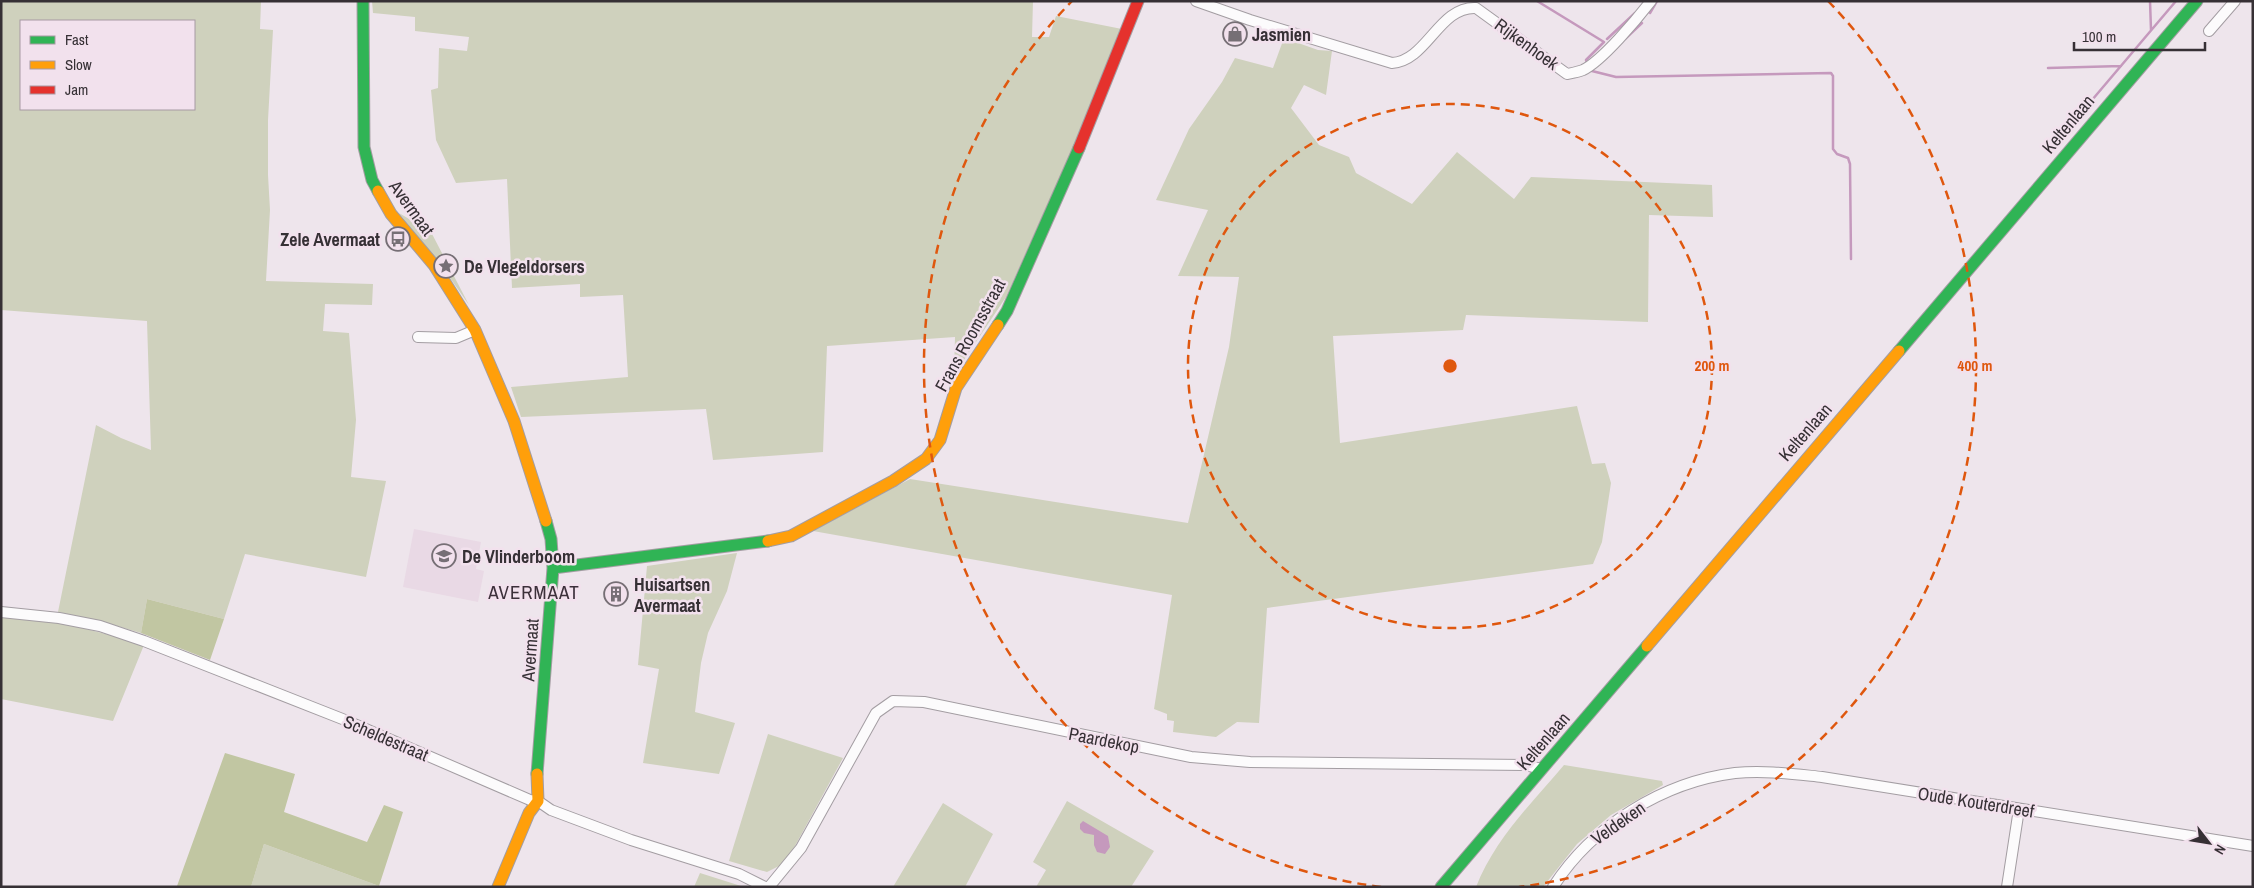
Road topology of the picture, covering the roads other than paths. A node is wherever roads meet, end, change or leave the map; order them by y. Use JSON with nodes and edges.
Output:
{"nodes":[{"id":1,"x":363,"y":1,"type":"edge"},
{"id":2,"x":1138,"y":1,"type":"edge"},
{"id":3,"x":1196,"y":1,"type":"edge"},
{"id":4,"x":1651,"y":1,"type":"edge"},
{"id":5,"x":2197,"y":1,"type":"edge"},
{"id":6,"x":2235,"y":1,"type":"edge"},
{"id":7,"x":2209,"y":31,"type":"dead end"},
{"id":8,"x":475,"y":330,"type":"junction"},
{"id":9,"x":418,"y":337,"type":"dead end"},
{"id":10,"x":553,"y":568,"type":"junction"},
{"id":11,"x":1,"y":612,"type":"edge"},
{"id":12,"x":1542,"y":768,"type":"junction"},
{"id":13,"x":1699,"y":781,"type":"joint"},
{"id":14,"x":538,"y":801,"type":"junction"},
{"id":15,"x":2019,"y":809,"type":"junction"},
{"id":16,"x":2253,"y":846,"type":"edge"},
{"id":17,"x":498,"y":887,"type":"edge"},
{"id":18,"x":765,"y":887,"type":"edge"},
{"id":19,"x":769,"y":887,"type":"edge"},
{"id":20,"x":1441,"y":887,"type":"edge"},
{"id":21,"x":1553,"y":887,"type":"edge"},
{"id":22,"x":2007,"y":887,"type":"edge"}],
"edges":[{"from":1,"to":8,"type":"street","name":"Avermaat"},
{"from":2,"to":10,"type":"street","name":"Frans Roomsstraat"},
{"from":3,"to":4,"type":"street","name":"Rijkenhoek"},
{"from":5,"to":12,"type":"street","name":"Keltenlaan"},
{"from":6,"to":7,"type":"street"},
{"from":8,"to":9,"type":"street"},
{"from":8,"to":10,"type":"street","name":"Avermaat"},
{"from":10,"to":14,"type":"street","name":"Avermaat"},
{"from":11,"to":14,"type":"street","name":"Scheldestraat"},
{"from":12,"to":19,"type":"street","name":"Paardekop"},
{"from":12,"to":20,"type":"street","name":"Keltenlaan"},
{"from":13,"to":15,"type":"street","name":"Oude Kouterdreef"},
{"from":13,"to":21,"type":"street","name":"Veldeken"},
{"from":14,"to":17,"type":"street"},
{"from":14,"to":18,"type":"street","name":"Scheldestraat"},
{"from":15,"to":16,"type":"street","name":"Oude Kouterdreef"},
{"from":15,"to":22,"type":"street"}]}
